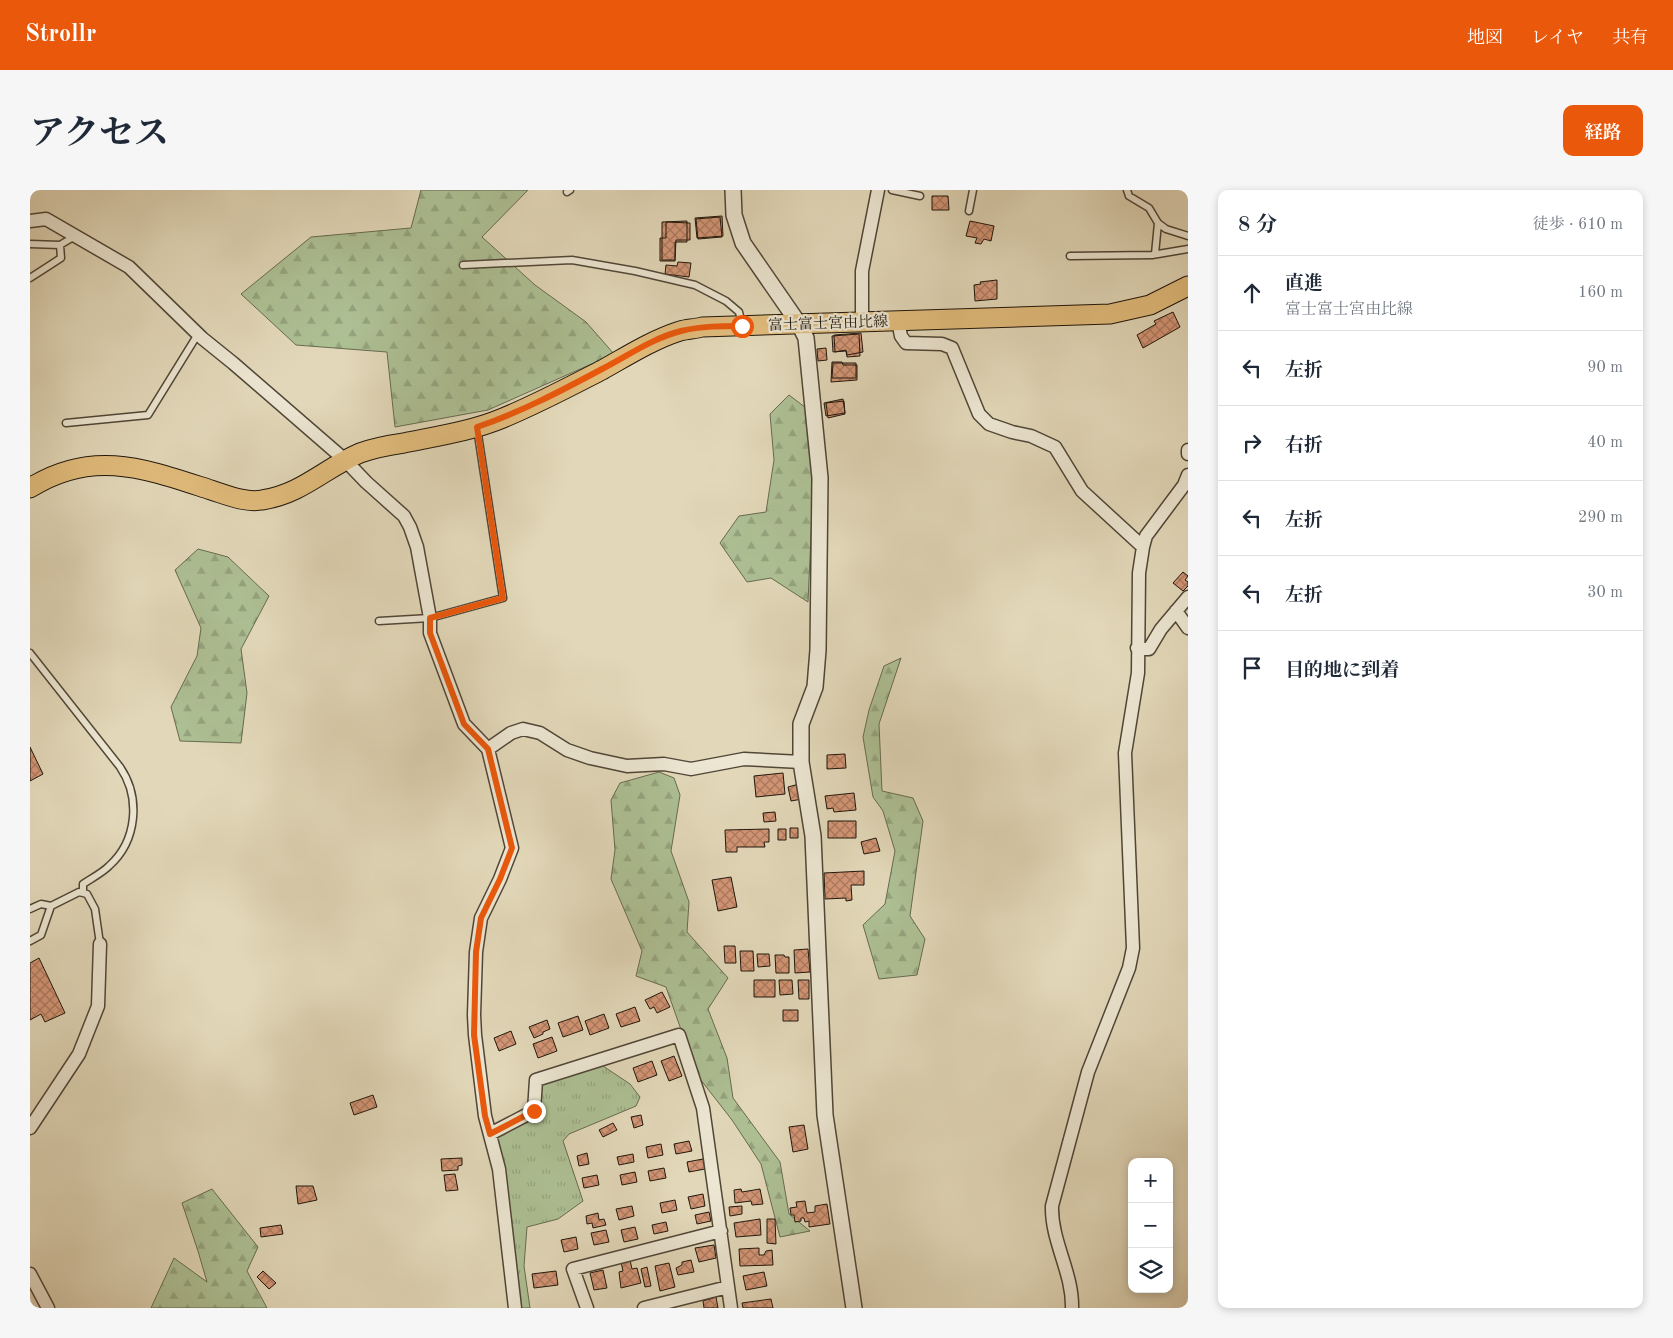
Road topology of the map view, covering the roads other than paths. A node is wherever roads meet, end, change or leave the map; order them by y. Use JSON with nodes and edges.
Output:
{"nodes":[{"id":1,"x":734,"y":190,"type":"edge"},
{"id":2,"x":878,"y":190,"type":"edge"},
{"id":3,"x":892,"y":190,"type":"edge"},
{"id":4,"x":973,"y":190,"type":"edge"},
{"id":5,"x":1127,"y":190,"type":"edge"},
{"id":6,"x":920,"y":196,"type":"dead end"},
{"id":7,"x":969,"y":211,"type":"dead end"},
{"id":8,"x":30,"y":221,"type":"edge"},
{"id":9,"x":1158,"y":223,"type":"junction"},
{"id":10,"x":75,"y":236,"type":"junction"},
{"id":11,"x":1188,"y":236,"type":"edge"},
{"id":12,"x":30,"y":244,"type":"edge"},
{"id":13,"x":60,"y":246,"type":"junction"},
{"id":14,"x":1188,"y":249,"type":"edge"},
{"id":15,"x":1156,"y":254,"type":"junction"},
{"id":16,"x":1070,"y":256,"type":"dead end"},
{"id":17,"x":463,"y":265,"type":"dead end"},
{"id":18,"x":30,"y":278,"type":"edge"},
{"id":19,"x":1187,"y":285,"type":"edge"},
{"id":20,"x":862,"y":321,"type":"junction"},
{"id":21,"x":898,"y":321,"type":"junction"},
{"id":22,"x":799,"y":324,"type":"junction"},
{"id":23,"x":742,"y":326,"type":"junction"},
{"id":24,"x":198,"y":334,"type":"junction"},
{"id":25,"x":66,"y":423,"type":"dead end"},
{"id":26,"x":477,"y":427,"type":"junction"},
{"id":27,"x":1188,"y":450,"type":"edge"},
{"id":28,"x":1188,"y":454,"type":"edge"},
{"id":29,"x":345,"y":460,"type":"junction"},
{"id":30,"x":1188,"y":475,"type":"edge"},
{"id":31,"x":30,"y":488,"type":"edge"},
{"id":32,"x":1143,"y":546,"type":"junction"},
{"id":33,"x":1188,"y":597,"type":"edge"},
{"id":34,"x":1176,"y":611,"type":"junction"},
{"id":35,"x":430,"y":618,"type":"junction"},
{"id":36,"x":379,"y":621,"type":"dead end"},
{"id":37,"x":1188,"y":628,"type":"edge"},
{"id":38,"x":1137,"y":648,"type":"junction"},
{"id":39,"x":30,"y":653,"type":"edge"},
{"id":40,"x":488,"y":749,"type":"junction"},
{"id":41,"x":801,"y":762,"type":"junction"},
{"id":42,"x":83,"y":893,"type":"junction"},
{"id":43,"x":51,"y":906,"type":"junction"},
{"id":44,"x":30,"y":909,"type":"edge"},
{"id":45,"x":30,"y":941,"type":"edge"},
{"id":46,"x":100,"y":944,"type":"joint"},
{"id":47,"x":30,"y":1128,"type":"edge"},
{"id":48,"x":490,"y":1134,"type":"junction"},
{"id":49,"x":721,"y":1231,"type":"junction"},
{"id":50,"x":30,"y":1274,"type":"edge"},
{"id":51,"x":728,"y":1287,"type":"junction"},
{"id":52,"x":48,"y":1308,"type":"edge"},
{"id":53,"x":515,"y":1308,"type":"edge"},
{"id":54,"x":587,"y":1308,"type":"edge"},
{"id":55,"x":644,"y":1308,"type":"edge"},
{"id":56,"x":731,"y":1308,"type":"edge"},
{"id":57,"x":854,"y":1308,"type":"edge"},
{"id":58,"x":1072,"y":1308,"type":"edge"}],
"edges":[{"from":1,"to":22,"type":"street"},
{"from":2,"to":20,"type":"street"},
{"from":3,"to":6,"type":"lane"},
{"from":4,"to":7,"type":"lane"},
{"from":5,"to":9,"type":"lane"},
{"from":8,"to":10,"type":"street"},
{"from":9,"to":11,"type":"lane"},
{"from":9,"to":15,"type":"lane"},
{"from":10,"to":13,"type":"lane"},
{"from":10,"to":24,"type":"street"},
{"from":12,"to":13,"type":"lane"},
{"from":13,"to":18,"type":"lane"},
{"from":14,"to":15,"type":"lane"},
{"from":15,"to":16,"type":"lane"},
{"from":17,"to":23,"type":"lane"},
{"from":19,"to":21,"type":"main road","name":"富士富士宮由比線"},
{"from":20,"to":21,"type":"main road","name":"富士富士宮由比線"},
{"from":20,"to":22,"type":"main road","name":"富士富士宮由比線"},
{"from":21,"to":32,"type":"street"},
{"from":22,"to":23,"type":"main road","name":"富士富士宮由比線"},
{"from":22,"to":41,"type":"street"},
{"from":23,"to":26,"type":"main road","name":"富士富士宮由比線"},
{"from":24,"to":25,"type":"lane"},
{"from":24,"to":29,"type":"street"},
{"from":26,"to":29,"type":"main road","name":"富士富士宮由比線"},
{"from":26,"to":35,"type":"lane"},
{"from":27,"to":28,"type":"street"},
{"from":29,"to":31,"type":"main road","name":"富士富士宮由比線"},
{"from":29,"to":35,"type":"street"},
{"from":30,"to":32,"type":"street"},
{"from":32,"to":38,"type":"street"},
{"from":33,"to":34,"type":"street"},
{"from":34,"to":37,"type":"street"},
{"from":34,"to":38,"type":"street"},
{"from":35,"to":36,"type":"lane"},
{"from":35,"to":40,"type":"street"},
{"from":38,"to":58,"type":"street"},
{"from":39,"to":42,"type":"lane"},
{"from":40,"to":41,"type":"street"},
{"from":40,"to":48,"type":"street"},
{"from":41,"to":57,"type":"street"},
{"from":42,"to":43,"type":"lane"},
{"from":42,"to":46,"type":"lane"},
{"from":43,"to":44,"type":"lane"},
{"from":43,"to":45,"type":"lane"},
{"from":46,"to":47,"type":"street"},
{"from":48,"to":49,"type":"street"},
{"from":48,"to":53,"type":"street"},
{"from":49,"to":51,"type":"street"},
{"from":49,"to":54,"type":"street"},
{"from":50,"to":52,"type":"street"},
{"from":51,"to":55,"type":"street"},
{"from":51,"to":56,"type":"street"}]}
